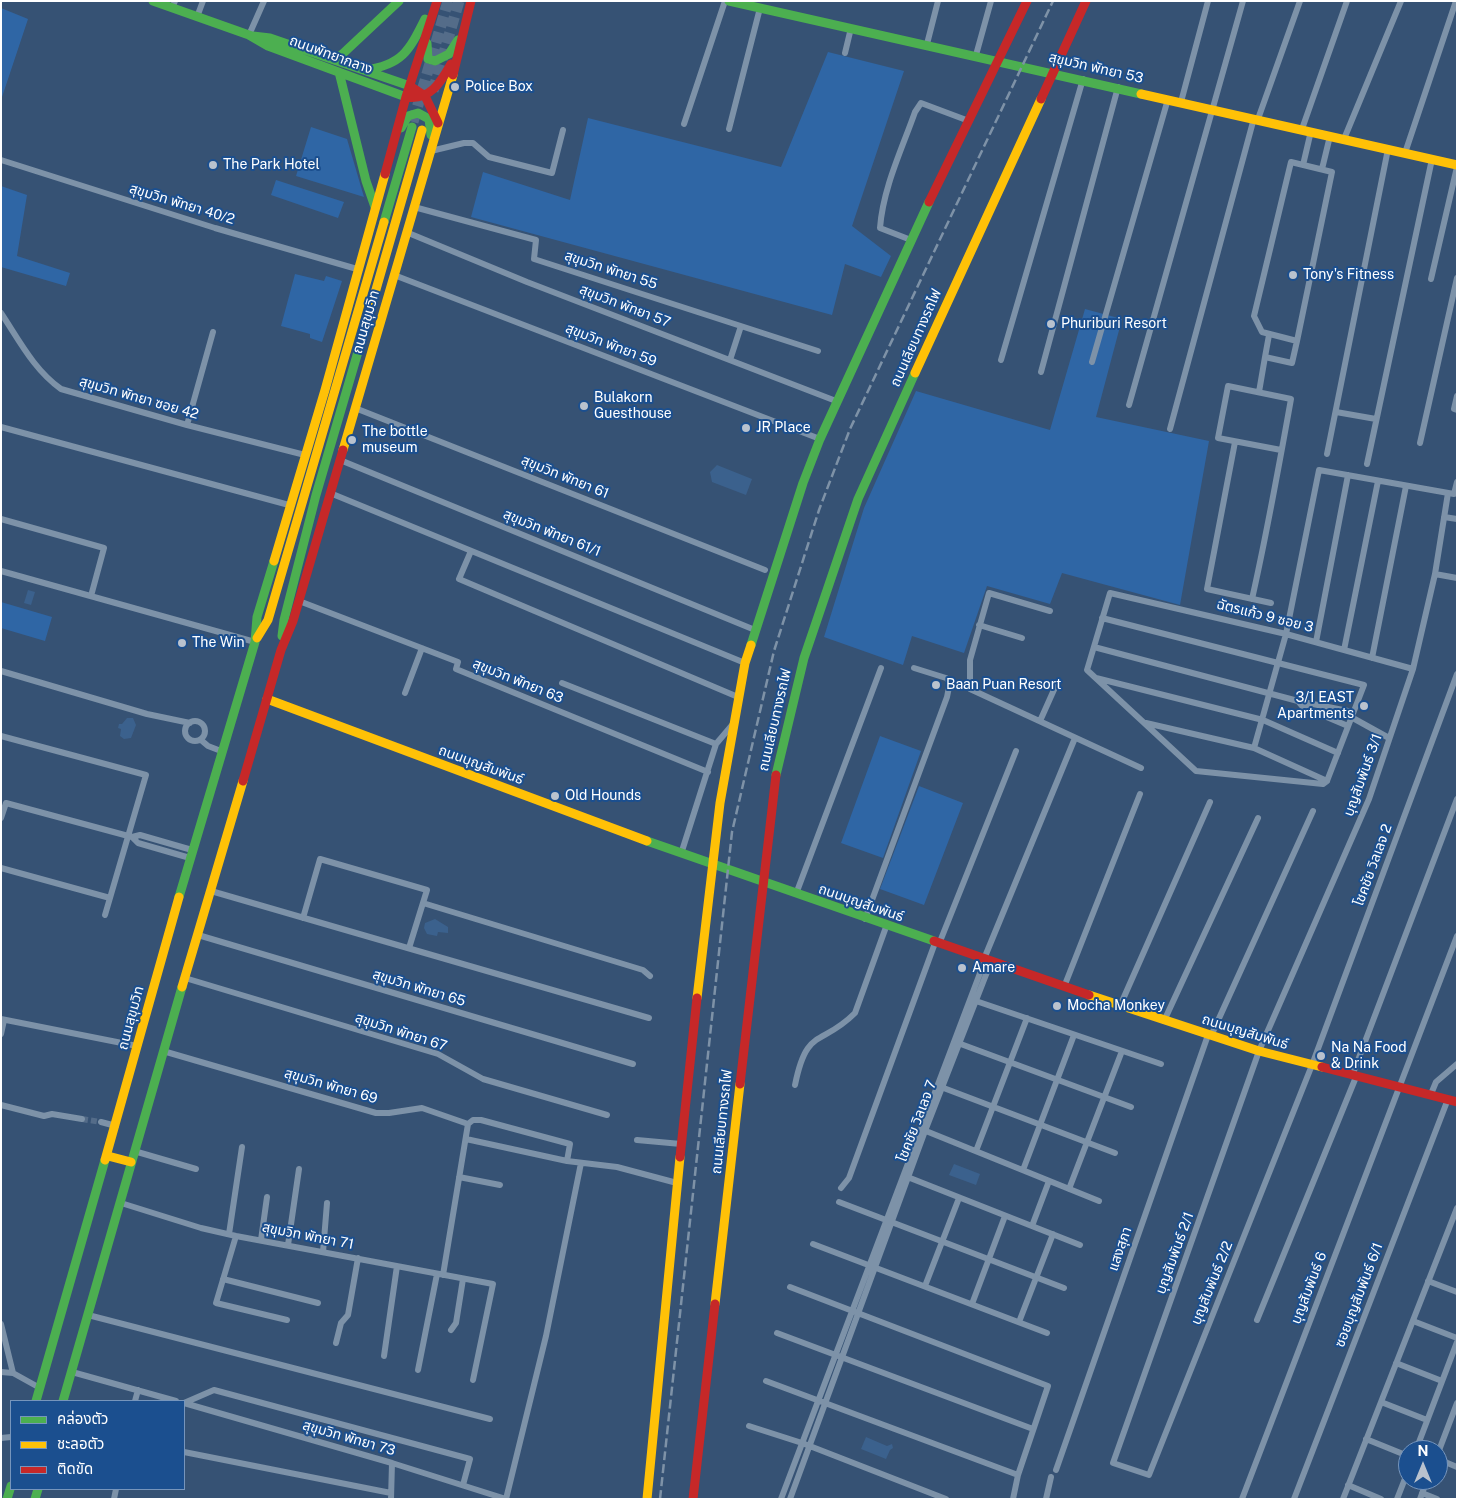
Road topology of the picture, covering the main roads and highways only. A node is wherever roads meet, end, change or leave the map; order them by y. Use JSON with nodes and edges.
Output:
{"nodes":[{"id":1,"x":153,"y":1,"type":"edge"},
{"id":2,"x":399,"y":1,"type":"edge"},
{"id":3,"x":436,"y":1,"type":"edge"},
{"id":4,"x":472,"y":1,"type":"edge"},
{"id":5,"x":729,"y":1,"type":"edge"},
{"id":6,"x":1027,"y":1,"type":"edge"},
{"id":7,"x":1086,"y":1,"type":"edge"},
{"id":8,"x":174,"y":5,"type":"edge"},
{"id":9,"x":429,"y":26,"type":"junction"},
{"id":10,"x":462,"y":34,"type":"junction"},
{"id":11,"x":249,"y":35,"type":"junction"},
{"id":12,"x":459,"y":49,"type":"junction"},
{"id":13,"x":336,"y":60,"type":"junction"},
{"id":14,"x":998,"y":61,"type":"junction"},
{"id":15,"x":365,"y":70,"type":"junction"},
{"id":16,"x":339,"y":72,"type":"junction"},
{"id":17,"x":1053,"y":72,"type":"junction"},
{"id":18,"x":410,"y":86,"type":"junction"},
{"id":19,"x":426,"y":95,"type":"junction"},
{"id":20,"x":406,"y":97,"type":"junction"},
{"id":21,"x":438,"y":123,"type":"junction"},
{"id":22,"x":412,"y":126,"type":"tunnel mouth"},
{"id":23,"x":422,"y":130,"type":"tunnel mouth"},
{"id":24,"x":395,"y":138,"type":"junction"},
{"id":25,"x":430,"y":149,"type":"junction"},
{"id":26,"x":1457,"y":166,"type":"edge"},
{"id":27,"x":375,"y":208,"type":"junction"},
{"id":28,"x":255,"y":642,"type":"junction"},
{"id":29,"x":281,"y":650,"type":"junction"},
{"id":30,"x":267,"y":699,"type":"junction"},
{"id":31,"x":712,"y":865,"type":"junction"},
{"id":32,"x":761,"y":882,"type":"junction"},
{"id":33,"x":1452,"y":1101,"type":"edge"},
{"id":34,"x":108,"y":1156,"type":"junction"},
{"id":35,"x":131,"y":1162,"type":"junction"},
{"id":36,"x":36,"y":1400,"type":"edge"},
{"id":37,"x":63,"y":1400,"type":"edge"},
{"id":38,"x":647,"y":1499,"type":"edge"},
{"id":39,"x":693,"y":1499,"type":"edge"}],
"edges":[{"from":1,"to":8,"type":"main road","name":"ถนนพัทยากลาง"},
{"from":2,"to":13,"type":"main road"},
{"from":3,"to":9,"type":"main road","name":"ถนนสุขุมวิท"},
{"from":3,"to":15,"type":"main road"},
{"from":4,"to":10,"type":"main road","name":"ถนนสุขุมวิท"},
{"from":5,"to":14,"type":"main road","name":"สุขุมวิท พัทยา 53"},
{"from":6,"to":14,"type":"main road"},
{"from":7,"to":17,"type":"main road","name":"ถนนเลียบทางรถไฟ"},
{"from":8,"to":11,"type":"main road","name":"ถนนพัทยากลาง"},
{"from":9,"to":10,"type":"main road"},
{"from":9,"to":18,"type":"main road","name":"ถนนสุขุมวิท"},
{"from":10,"to":12,"type":"main road","name":"ถนนสุขุมวิท"},
{"from":11,"to":13,"type":"main road","name":"ถนนพัทยากลาง"},
{"from":11,"to":16,"type":"main road","name":"ถนนพัทยากลาง"},
{"from":12,"to":19,"type":"main road"},
{"from":12,"to":21,"type":"main road","name":"ถนนสุขุมวิท"},
{"from":13,"to":15,"type":"main road","name":"ถนนพัทยากลาง"},
{"from":14,"to":17,"type":"main road","name":"สุขุมวิท พัทยา 53"},
{"from":14,"to":31,"type":"main road"},
{"from":15,"to":18,"type":"main road","name":"ถนนพัทยากลาง"},
{"from":16,"to":20,"type":"main road","name":"ถนนพัทยากลาง"},
{"from":16,"to":27,"type":"main road"},
{"from":17,"to":26,"type":"main road","name":"สุขุมวิท พัทยา 53"},
{"from":17,"to":32,"type":"main road","name":"ถนนเลียบทางรถไฟ"},
{"from":18,"to":19,"type":"main road","name":"ถนนพัทยากลาง"},
{"from":18,"to":20,"type":"main road","name":"ถนนสุขุมวิท"},
{"from":19,"to":20,"type":"main road"},
{"from":19,"to":21,"type":"main road"},
{"from":20,"to":24,"type":"main road","name":"ถนนสุขุมวิท"},
{"from":21,"to":25,"type":"main road","name":"ถนนสุขุมวิท"},
{"from":22,"to":28,"type":"main road","name":"ถนนสุขุมวิท"},
{"from":23,"to":29,"type":"main road","name":"ถนนสุขุมวิท"},
{"from":24,"to":25,"type":"main road"},
{"from":24,"to":27,"type":"main road","name":"ถนนสุขุมวิท"},
{"from":25,"to":29,"type":"main road","name":"ถนนสุขุมวิท"},
{"from":27,"to":28,"type":"main road","name":"ถนนสุขุมวิท"},
{"from":28,"to":34,"type":"main road","name":"ถนนสุขุมวิท"},
{"from":29,"to":30,"type":"main road","name":"ถนนสุขุมวิท"},
{"from":30,"to":31,"type":"main road","name":"ถนนบุญสัมพันธ์"},
{"from":30,"to":35,"type":"main road","name":"ถนนสุขุมวิท"},
{"from":31,"to":32,"type":"main road","name":"ถนนบุญสัมพันธ์"},
{"from":31,"to":38,"type":"main road"},
{"from":32,"to":33,"type":"main road","name":"ถนนบุญสัมพันธ์"},
{"from":32,"to":39,"type":"main road","name":"ถนนเลียบทางรถไฟ"},
{"from":34,"to":35,"type":"main road"},
{"from":34,"to":36,"type":"main road","name":"ถนนสุขุมวิท"},
{"from":35,"to":37,"type":"main road","name":"ถนนสุขุมวิท"}]}
